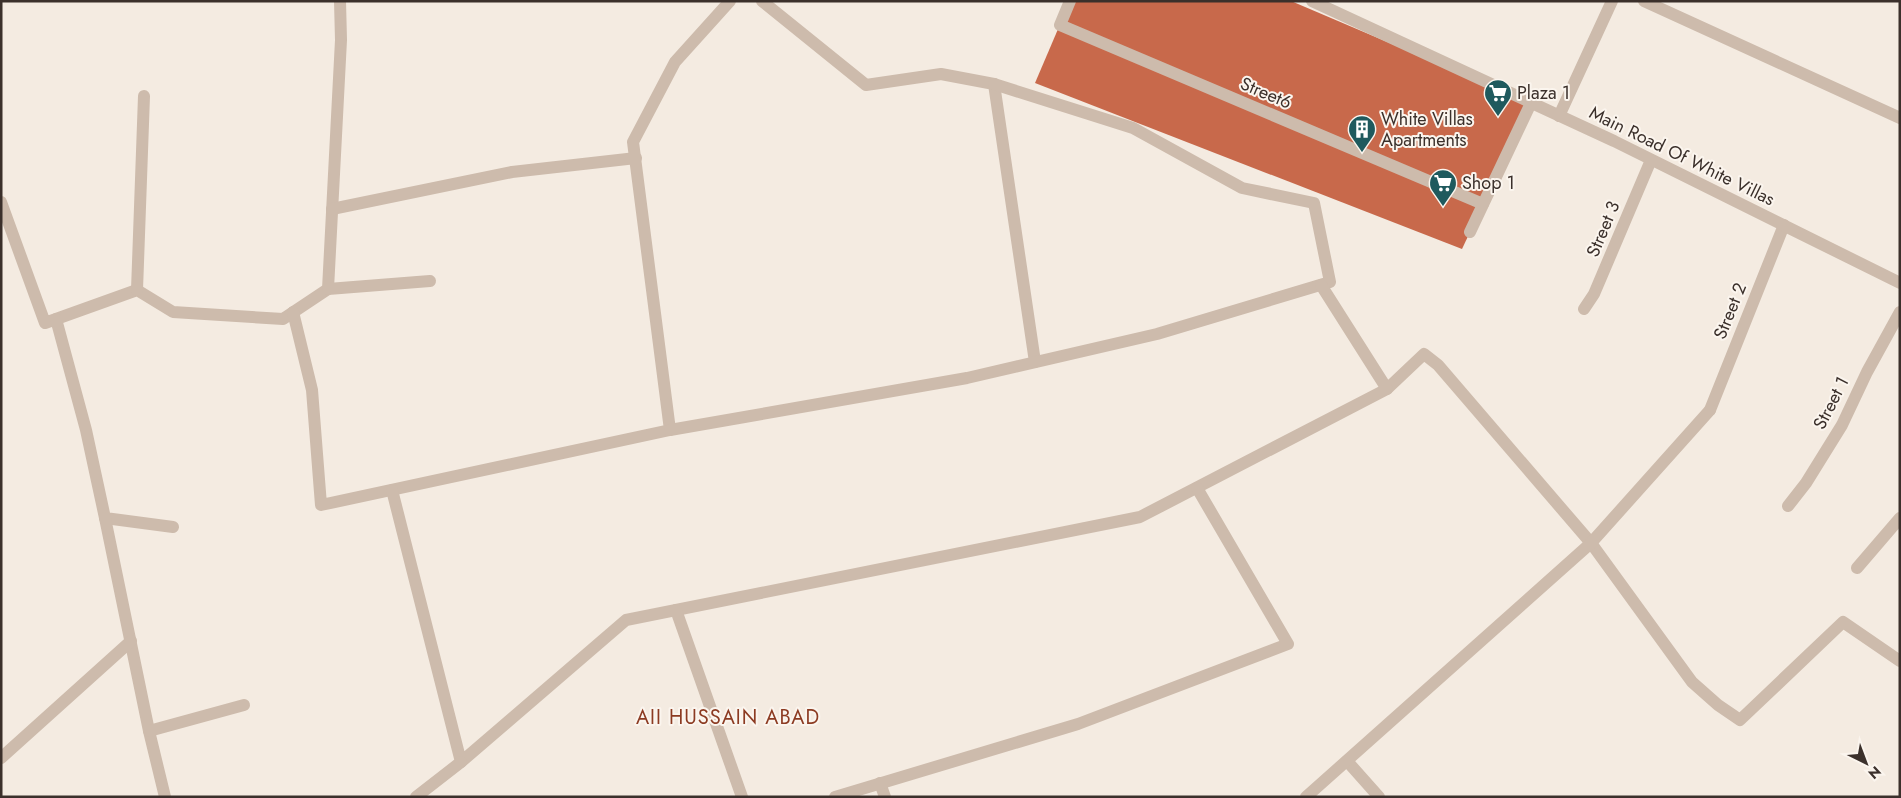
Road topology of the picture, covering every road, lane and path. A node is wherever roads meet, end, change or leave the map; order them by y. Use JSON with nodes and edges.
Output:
{"nodes":[{"id":1,"x":340,"y":1,"type":"edge"},
{"id":2,"x":730,"y":1,"type":"edge"},
{"id":3,"x":762,"y":1,"type":"edge"},
{"id":4,"x":1070,"y":1,"type":"edge"},
{"id":5,"x":1312,"y":1,"type":"edge"},
{"id":6,"x":1612,"y":1,"type":"edge"},
{"id":7,"x":1644,"y":1,"type":"edge"},
{"id":8,"x":994,"y":84,"type":"junction"},
{"id":9,"x":144,"y":96,"type":"dead end"},
{"id":10,"x":1531,"y":103,"type":"junction"},
{"id":11,"x":1559,"y":116,"type":"junction"},
{"id":12,"x":1900,"y":118,"type":"edge"},
{"id":13,"x":636,"y":158,"type":"junction"},
{"id":14,"x":1651,"y":160,"type":"junction"},
{"id":15,"x":1,"y":202,"type":"edge"},
{"id":16,"x":1484,"y":204,"type":"junction"},
{"id":17,"x":332,"y":209,"type":"junction"},
{"id":18,"x":1784,"y":225,"type":"junction"},
{"id":19,"x":1470,"y":232,"type":"dead end"},
{"id":20,"x":430,"y":281,"type":"dead end"},
{"id":21,"x":1900,"y":283,"type":"edge"},
{"id":22,"x":1321,"y":285,"type":"junction"},
{"id":23,"x":328,"y":289,"type":"junction"},
{"id":24,"x":137,"y":290,"type":"junction"},
{"id":25,"x":1584,"y":309,"type":"dead end"},
{"id":26,"x":293,"y":312,"type":"junction"},
{"id":27,"x":1900,"y":312,"type":"edge"},
{"id":28,"x":56,"y":318,"type":"junction"},
{"id":29,"x":1034,"y":362,"type":"junction"},
{"id":30,"x":1387,"y":389,"type":"junction"},
{"id":31,"x":670,"y":430,"type":"junction"},
{"id":32,"x":1197,"y":488,"type":"junction"},
{"id":33,"x":392,"y":490,"type":"junction"},
{"id":34,"x":1788,"y":506,"type":"dead end"},
{"id":35,"x":106,"y":518,"type":"junction"},
{"id":36,"x":1900,"y":518,"type":"edge"},
{"id":37,"x":173,"y":527,"type":"dead end"},
{"id":38,"x":1591,"y":543,"type":"junction"},
{"id":39,"x":1856,"y":568,"type":"dead end"},
{"id":40,"x":676,"y":610,"type":"junction"},
{"id":41,"x":131,"y":642,"type":"junction"},
{"id":42,"x":1900,"y":661,"type":"edge"},
{"id":43,"x":244,"y":705,"type":"dead end"},
{"id":44,"x":149,"y":730,"type":"junction"},
{"id":45,"x":1,"y":758,"type":"edge"},
{"id":46,"x":1347,"y":761,"type":"junction"},
{"id":47,"x":461,"y":762,"type":"junction"},
{"id":48,"x":880,"y":783,"type":"junction"},
{"id":49,"x":165,"y":797,"type":"edge"},
{"id":50,"x":416,"y":797,"type":"edge"},
{"id":51,"x":742,"y":797,"type":"edge"},
{"id":52,"x":835,"y":797,"type":"edge"},
{"id":53,"x":885,"y":797,"type":"edge"},
{"id":54,"x":1306,"y":797,"type":"edge"},
{"id":55,"x":1379,"y":797,"type":"edge"}],
"edges":[{"from":1,"to":17,"type":"street"},
{"from":2,"to":13,"type":"street"},
{"from":3,"to":8,"type":"street"},
{"from":4,"to":16,"type":"street","name":"Street6"},
{"from":5,"to":10,"type":"street","name":"Main Road Of White Villas"},
{"from":6,"to":11,"type":"street"},
{"from":7,"to":12,"type":"street"},
{"from":8,"to":22,"type":"street"},
{"from":8,"to":29,"type":"street"},
{"from":9,"to":24,"type":"street"},
{"from":10,"to":11,"type":"street","name":"Main Road Of White Villas"},
{"from":10,"to":16,"type":"street"},
{"from":11,"to":14,"type":"street","name":"Main Road Of White Villas"},
{"from":13,"to":17,"type":"street"},
{"from":13,"to":31,"type":"street"},
{"from":14,"to":18,"type":"street","name":"Main Road Of White Villas"},
{"from":14,"to":25,"type":"street","name":"Street 3"},
{"from":15,"to":28,"type":"street"},
{"from":16,"to":19,"type":"street"},
{"from":17,"to":23,"type":"street"},
{"from":18,"to":21,"type":"street","name":"Main Road Of White Villas"},
{"from":18,"to":38,"type":"street","name":"Street 2"},
{"from":20,"to":23,"type":"street"},
{"from":22,"to":29,"type":"street"},
{"from":22,"to":30,"type":"street"},
{"from":23,"to":26,"type":"street"},
{"from":24,"to":26,"type":"street"},
{"from":24,"to":28,"type":"street"},
{"from":26,"to":33,"type":"street"},
{"from":27,"to":34,"type":"street","name":"Street 1"},
{"from":28,"to":35,"type":"street"},
{"from":29,"to":31,"type":"street"},
{"from":30,"to":32,"type":"street"},
{"from":30,"to":38,"type":"street"},
{"from":31,"to":33,"type":"street"},
{"from":32,"to":40,"type":"street"},
{"from":32,"to":48,"type":"street"},
{"from":33,"to":47,"type":"street"},
{"from":35,"to":37,"type":"street"},
{"from":35,"to":41,"type":"street"},
{"from":36,"to":39,"type":"street"},
{"from":38,"to":42,"type":"street"},
{"from":38,"to":46,"type":"street"},
{"from":40,"to":47,"type":"street"},
{"from":40,"to":51,"type":"street"},
{"from":41,"to":44,"type":"street"},
{"from":41,"to":45,"type":"street"},
{"from":43,"to":44,"type":"street"},
{"from":44,"to":49,"type":"street"},
{"from":46,"to":54,"type":"street"},
{"from":46,"to":55,"type":"street"},
{"from":47,"to":50,"type":"street"},
{"from":48,"to":52,"type":"street"},
{"from":48,"to":53,"type":"street"}]}
